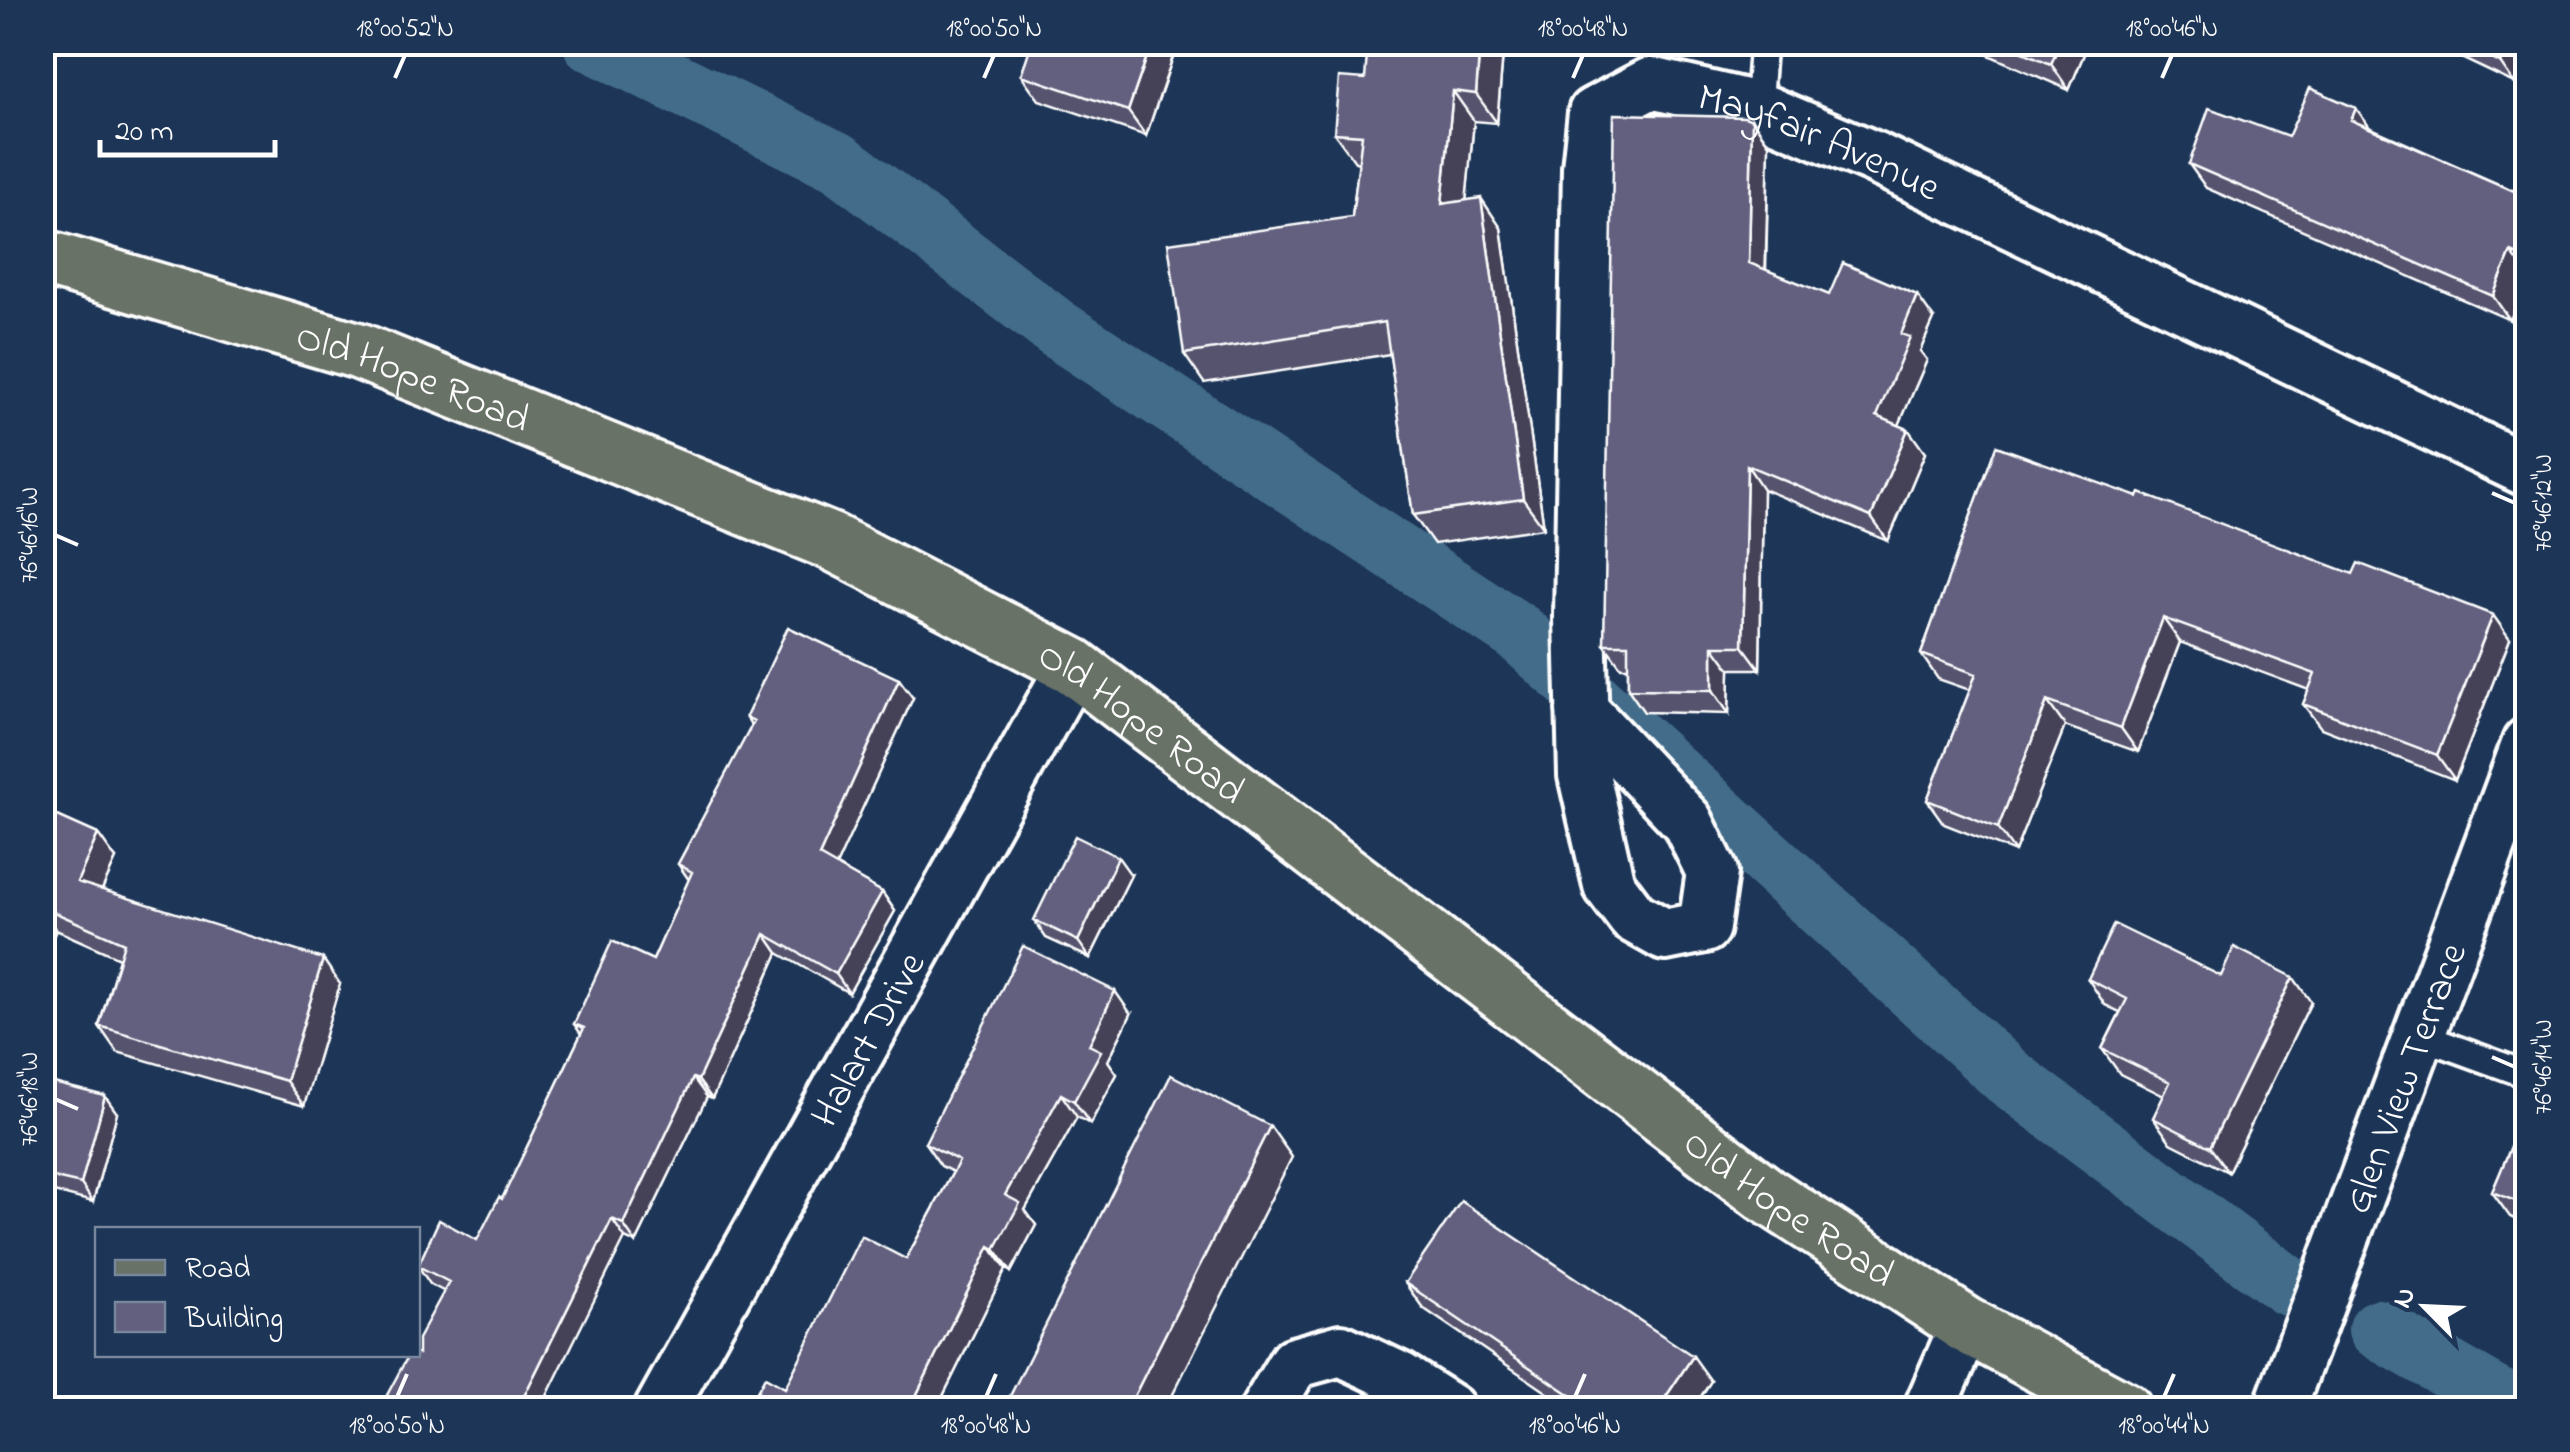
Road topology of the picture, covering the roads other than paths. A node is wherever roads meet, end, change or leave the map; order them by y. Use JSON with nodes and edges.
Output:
{"nodes":[{"id":1,"x":1763,"y":42,"type":"edge"},
{"id":2,"x":1758,"y":108,"type":"junction"},
{"id":3,"x":42,"y":257,"type":"edge"},
{"id":4,"x":2528,"y":470,"type":"edge"},
{"id":5,"x":1073,"y":666,"type":"junction"},
{"id":6,"x":1582,"y":710,"type":"dead end"},
{"id":7,"x":2528,"y":743,"type":"edge"},
{"id":8,"x":2418,"y":1034,"type":"junction"},
{"id":9,"x":2528,"y":1075,"type":"edge"},
{"id":10,"x":1966,"y":1325,"type":"junction"},
{"id":11,"x":660,"y":1410,"type":"edge"},
{"id":12,"x":1266,"y":1410,"type":"edge"},
{"id":13,"x":1450,"y":1410,"type":"edge"},
{"id":14,"x":1930,"y":1410,"type":"edge"},
{"id":15,"x":2124,"y":1410,"type":"edge"},
{"id":16,"x":2279,"y":1410,"type":"edge"}],
"edges":[{"from":1,"to":2,"type":"lane"},
{"from":2,"to":4,"type":"street","name":"Mayfair Avenue"},
{"from":2,"to":6,"type":"street","name":"Mayfair Avenue"},
{"from":3,"to":5,"type":"main road","name":"Old Hope Road"},
{"from":5,"to":10,"type":"main road","name":"Old Hope Road"},
{"from":5,"to":11,"type":"street","name":"Halart Drive"},
{"from":7,"to":8,"type":"street","name":"Glen View Terrace"},
{"from":8,"to":9,"type":"lane"},
{"from":8,"to":16,"type":"street","name":"Glen View Terrace"},
{"from":10,"to":14,"type":"street"},
{"from":10,"to":15,"type":"main road","name":"Old Hope Road"},
{"from":12,"to":13,"type":"street"}]}
